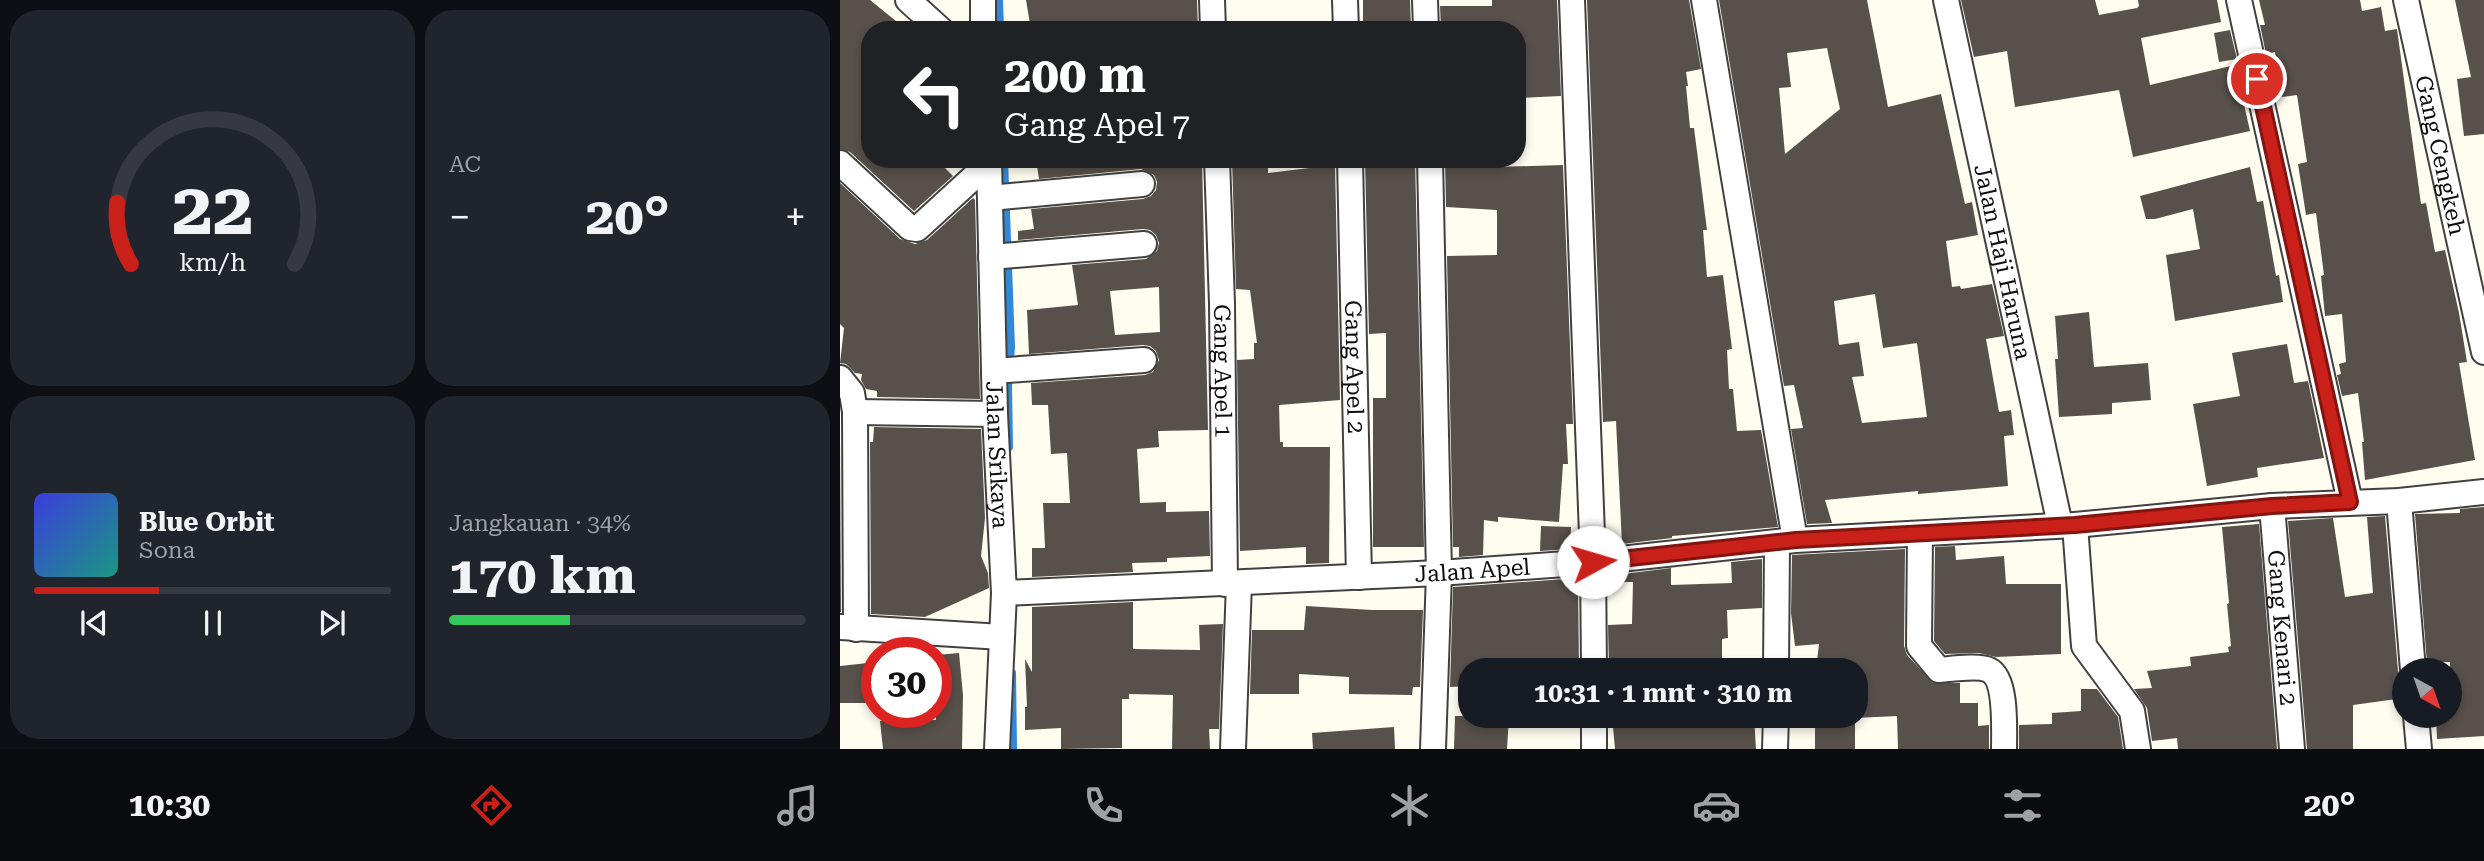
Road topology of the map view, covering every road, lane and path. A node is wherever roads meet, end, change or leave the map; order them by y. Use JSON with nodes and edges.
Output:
{"nodes":[{"id":1,"x":908,"y":0,"type":"edge"},
{"id":2,"x":983,"y":0,"type":"edge"},
{"id":3,"x":1212,"y":0,"type":"edge"},
{"id":4,"x":1345,"y":0,"type":"edge"},
{"id":5,"x":1425,"y":0,"type":"edge"},
{"id":6,"x":1572,"y":0,"type":"edge"},
{"id":7,"x":1704,"y":0,"type":"edge"},
{"id":8,"x":1946,"y":0,"type":"edge"},
{"id":9,"x":2239,"y":0,"type":"edge"},
{"id":10,"x":2406,"y":0,"type":"edge"},
{"id":11,"x":931,"y":21,"type":"edge"},
{"id":12,"x":983,"y":21,"type":"edge"},
{"id":13,"x":1213,"y":21,"type":"edge"},
{"id":14,"x":1346,"y":21,"type":"edge"},
{"id":15,"x":1426,"y":21,"type":"edge"},
{"id":16,"x":840,"y":163,"type":"edge"},
{"id":17,"x":982,"y":168,"type":"edge"},
{"id":18,"x":989,"y":168,"type":"edge"},
{"id":19,"x":1217,"y":168,"type":"edge"},
{"id":20,"x":1350,"y":168,"type":"edge"},
{"id":21,"x":1430,"y":168,"type":"edge"},
{"id":22,"x":1142,"y":184,"type":"dead end"},
{"id":23,"x":990,"y":198,"type":"junction"},
{"id":24,"x":1144,"y":244,"type":"dead end"},
{"id":25,"x":991,"y":257,"type":"junction"},
{"id":26,"x":2484,"y":352,"type":"edge"},
{"id":27,"x":1144,"y":360,"type":"dead end"},
{"id":28,"x":994,"y":371,"type":"junction"},
{"id":29,"x":840,"y":378,"type":"edge"},
{"id":30,"x":855,"y":412,"type":"junction"},
{"id":31,"x":995,"y":414,"type":"junction"},
{"id":32,"x":2484,"y":492,"type":"edge"},
{"id":33,"x":2399,"y":501,"type":"junction"},
{"id":34,"x":2350,"y":502,"type":"junction"},
{"id":35,"x":2272,"y":506,"type":"junction"},
{"id":36,"x":2068,"y":525,"type":"junction"},
{"id":37,"x":1920,"y":534,"type":"junction"},
{"id":38,"x":1786,"y":542,"type":"junction"},
{"id":39,"x":1593,"y":562,"type":"junction"},
{"id":40,"x":1439,"y":573,"type":"junction"},
{"id":41,"x":1359,"y":577,"type":"junction"},
{"id":42,"x":1232,"y":584,"type":"junction"},
{"id":43,"x":1004,"y":593,"type":"junction"},
{"id":44,"x":848,"y":628,"type":"edge"},
{"id":45,"x":1002,"y":637,"type":"junction"},
{"id":46,"x":1594,"y":658,"type":"edge"},
{"id":47,"x":1777,"y":658,"type":"edge"},
{"id":48,"x":2412,"y":658,"type":"edge"},
{"id":49,"x":1594,"y":728,"type":"edge"},
{"id":50,"x":1776,"y":728,"type":"edge"},
{"id":51,"x":2417,"y":728,"type":"edge"},
{"id":52,"x":997,"y":749,"type":"edge"},
{"id":53,"x":1234,"y":749,"type":"edge"},
{"id":54,"x":1433,"y":749,"type":"edge"},
{"id":55,"x":1594,"y":749,"type":"edge"},
{"id":56,"x":1775,"y":749,"type":"edge"},
{"id":57,"x":2004,"y":749,"type":"edge"},
{"id":58,"x":2138,"y":749,"type":"edge"},
{"id":59,"x":2292,"y":749,"type":"edge"},
{"id":60,"x":2419,"y":749,"type":"edge"}],
"edges":[{"from":1,"to":11,"type":"street"},
{"from":2,"to":12,"type":"street"},
{"from":3,"to":13,"type":"street"},
{"from":4,"to":14,"type":"street"},
{"from":5,"to":15,"type":"street"},
{"from":6,"to":39,"type":"street"},
{"from":7,"to":38,"type":"street"},
{"from":8,"to":36,"type":"street","name":"Jalan Haji Haruna"},
{"from":9,"to":34,"type":"street"},
{"from":10,"to":26,"type":"street","name":"Gang Cengkeh"},
{"from":16,"to":17,"type":"street"},
{"from":18,"to":23,"type":"street","name":"Jalan Srikaya"},
{"from":19,"to":42,"type":"street","name":"Gang Apel 1"},
{"from":20,"to":41,"type":"street","name":"Gang Apel 2"},
{"from":21,"to":40,"type":"street"},
{"from":22,"to":23,"type":"street"},
{"from":23,"to":25,"type":"street","name":"Jalan Srikaya"},
{"from":24,"to":25,"type":"street"},
{"from":25,"to":28,"type":"street","name":"Jalan Srikaya"},
{"from":27,"to":28,"type":"street"},
{"from":28,"to":31,"type":"street","name":"Jalan Srikaya"},
{"from":29,"to":30,"type":"street"},
{"from":30,"to":31,"type":"street"},
{"from":30,"to":44,"type":"street"},
{"from":31,"to":43,"type":"street","name":"Jalan Srikaya"},
{"from":32,"to":33,"type":"street","name":"Jalan Apel"},
{"from":33,"to":34,"type":"street","name":"Jalan Apel"},
{"from":33,"to":48,"type":"street"},
{"from":34,"to":35,"type":"street","name":"Jalan Apel"},
{"from":35,"to":36,"type":"street","name":"Jalan Apel"},
{"from":35,"to":59,"type":"street","name":"Gang Kenari 2"},
{"from":36,"to":37,"type":"street","name":"Jalan Apel"},
{"from":36,"to":58,"type":"street","name":"Jalan Haji Haruna"},
{"from":37,"to":38,"type":"street","name":"Jalan Apel"},
{"from":37,"to":57,"type":"street"},
{"from":38,"to":39,"type":"street","name":"Jalan Apel"},
{"from":38,"to":47,"type":"street"},
{"from":39,"to":40,"type":"street","name":"Jalan Apel"},
{"from":39,"to":46,"type":"street"},
{"from":40,"to":41,"type":"street","name":"Jalan Apel"},
{"from":40,"to":54,"type":"street"},
{"from":41,"to":42,"type":"street","name":"Jalan Apel"},
{"from":42,"to":43,"type":"street","name":"Jalan Apel"},
{"from":42,"to":53,"type":"street","name":"Gang Apel 1"},
{"from":43,"to":45,"type":"street","name":"Jalan Srikaya"},
{"from":44,"to":45,"type":"street"},
{"from":45,"to":52,"type":"street","name":"Jalan Srikaya"},
{"from":49,"to":55,"type":"street"},
{"from":50,"to":56,"type":"street"},
{"from":51,"to":60,"type":"street"}]}
